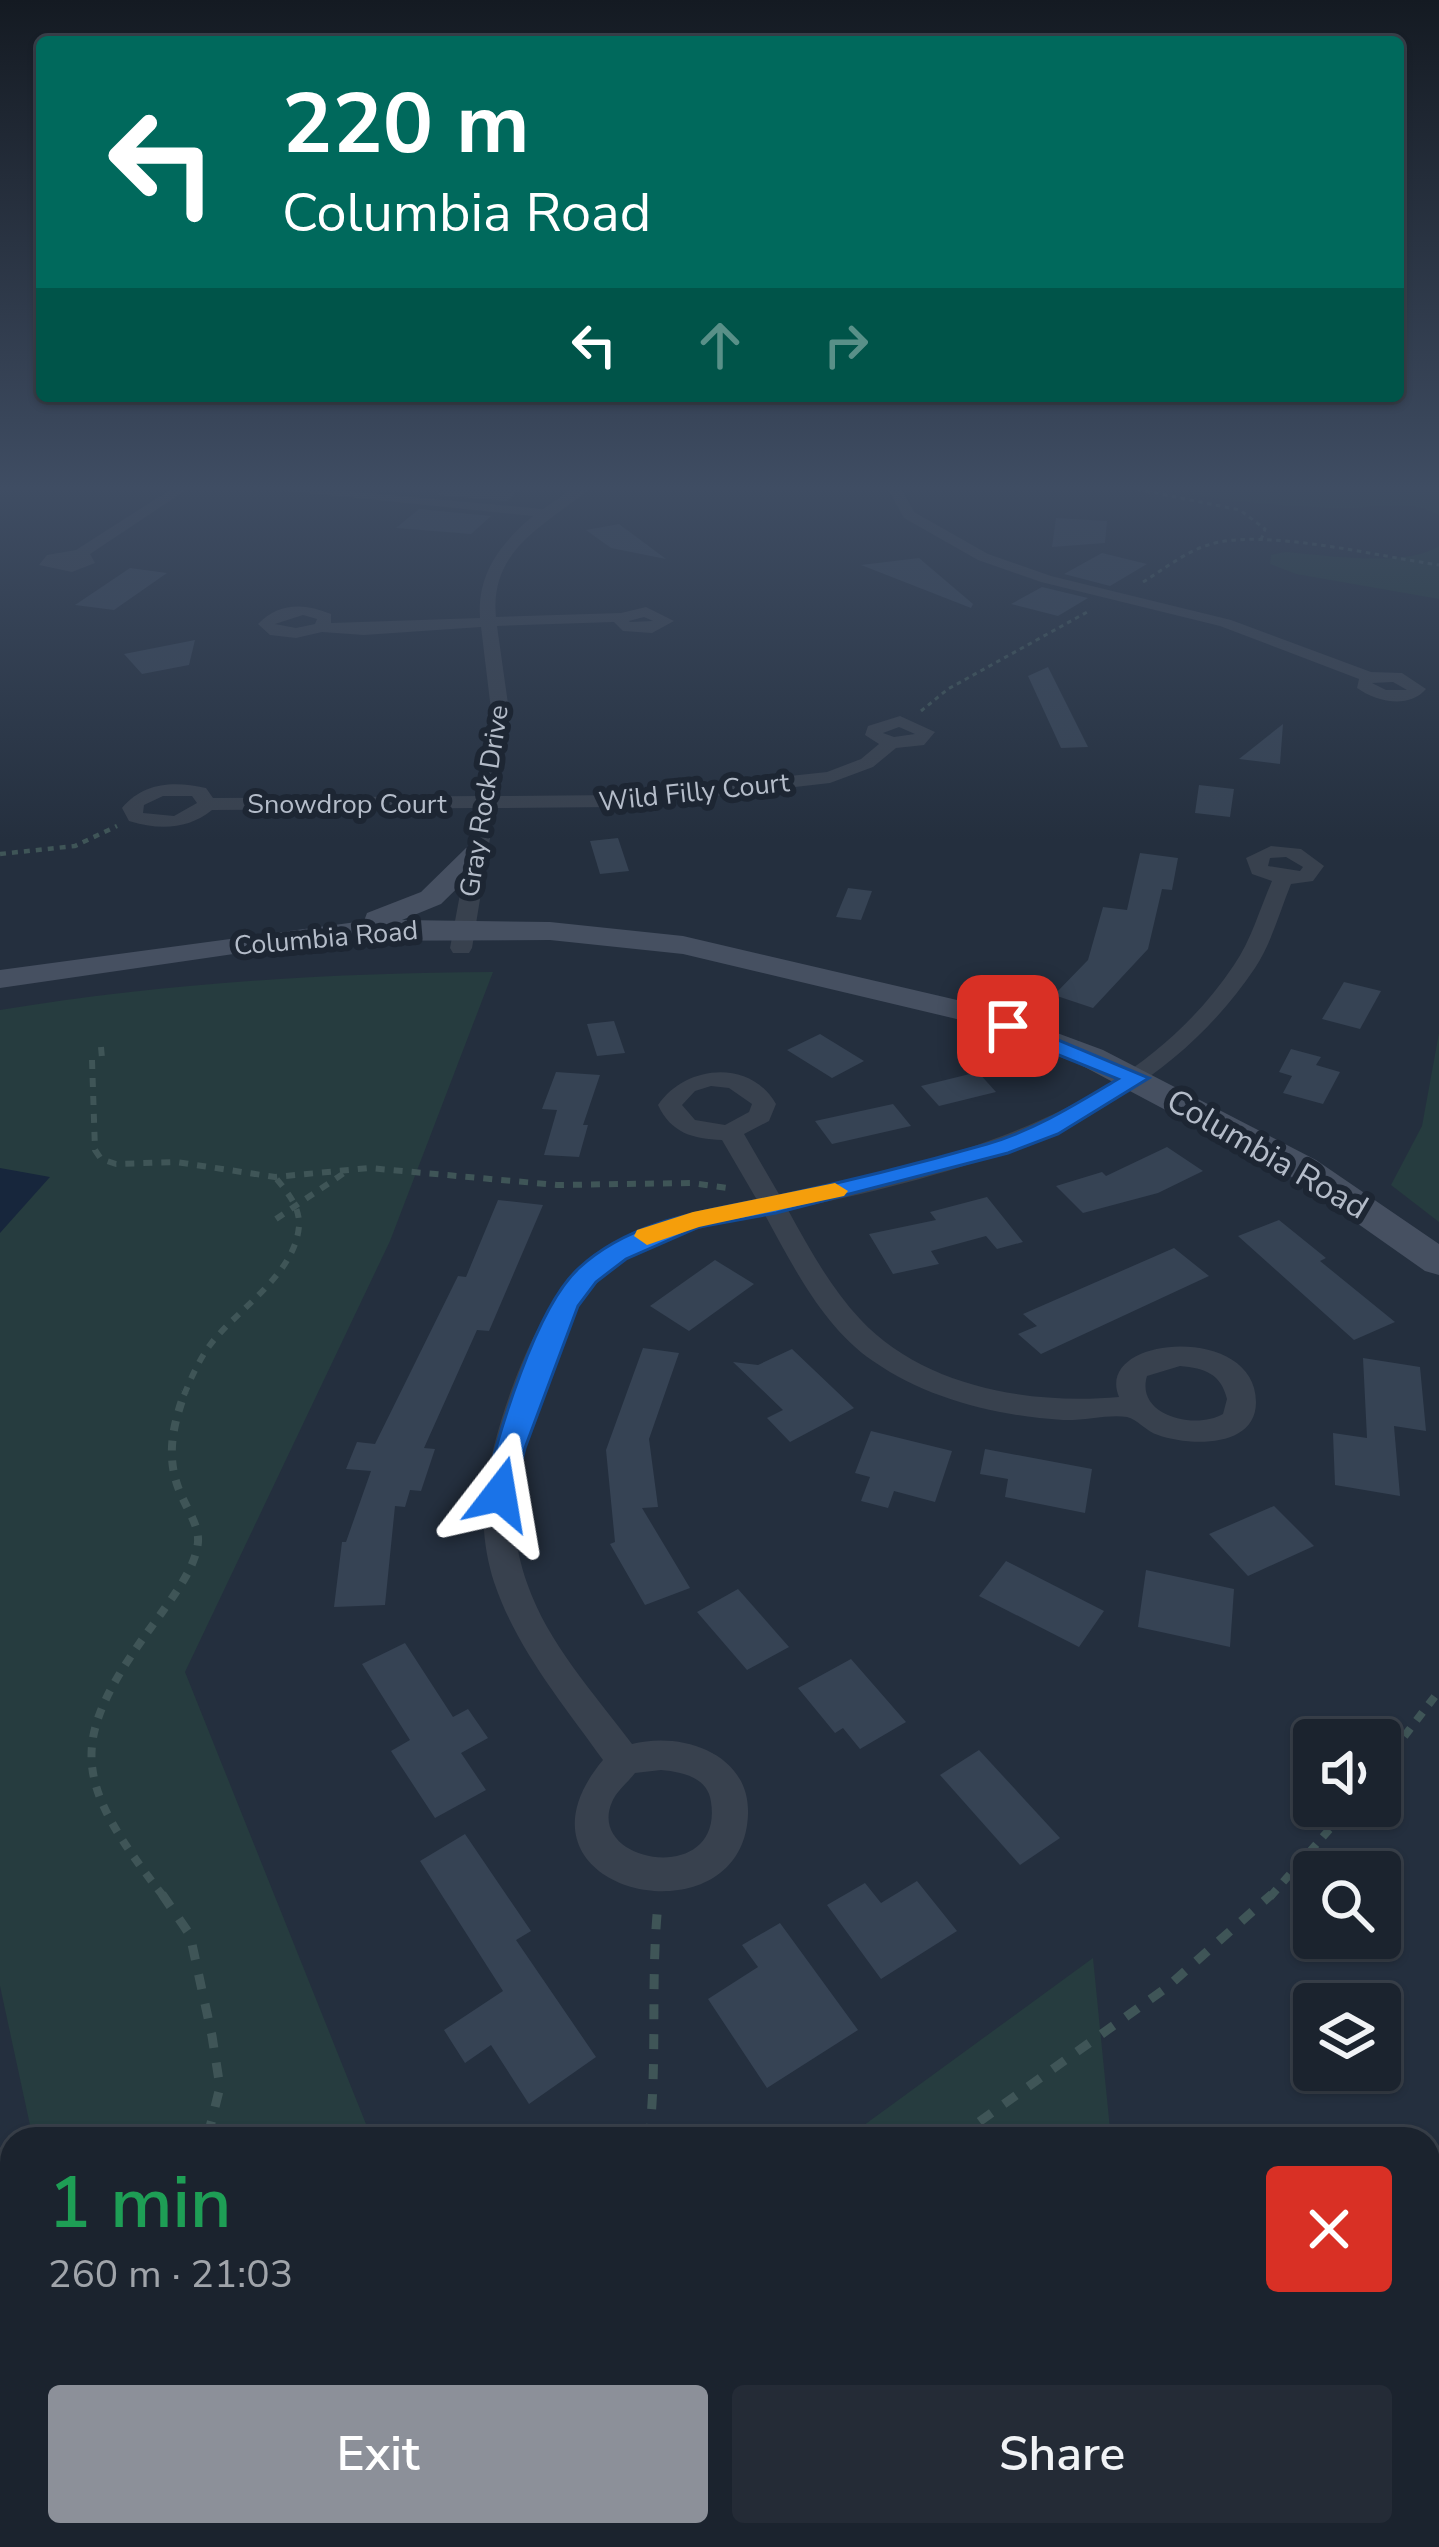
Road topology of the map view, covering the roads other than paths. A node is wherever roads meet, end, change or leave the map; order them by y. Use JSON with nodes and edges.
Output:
{"nodes":[{"id":1,"x":486,"y":603,"type":"edge"},
{"id":2,"x":1143,"y":603,"type":"edge"},
{"id":3,"x":621,"y":618,"type":"dead end"},
{"id":4,"x":489,"y":623,"type":"junction"},
{"id":5,"x":322,"y":627,"type":"dead end"},
{"id":6,"x":1369,"y":677,"type":"dead end"},
{"id":7,"x":891,"y":743,"type":"dead end"},
{"id":8,"x":207,"y":804,"type":"junction"},
{"id":9,"x":487,"y":805,"type":"junction"},
{"id":10,"x":476,"y":854,"type":"junction"},
{"id":11,"x":1283,"y":878,"type":"dead end"},
{"id":12,"x":323,"y":932,"type":"junction"},
{"id":13,"x":462,"y":938,"type":"junction"},
{"id":14,"x":196,"y":952,"type":"junction"},
{"id":15,"x":0,"y":979,"type":"edge"},
{"id":16,"x":1137,"y":1078,"type":"junction"},
{"id":17,"x":730,"y":1132,"type":"dead end"},
{"id":18,"x":776,"y":1205,"type":"junction"},
{"id":19,"x":1439,"y":1262,"type":"edge"},
{"id":20,"x":1136,"y":1406,"type":"dead end"},
{"id":21,"x":624,"y":1761,"type":"junction"}],
"edges":[{"from":1,"to":4,"type":"street","name":"Gray Rock Drive"},
{"from":2,"to":6,"type":"street"},
{"from":3,"to":4,"type":"street"},
{"from":4,"to":5,"type":"street"},
{"from":4,"to":9,"type":"street","name":"Gray Rock Drive"},
{"from":7,"to":9,"type":"street","name":"Wild Filly Court"},
{"from":8,"to":8,"type":"street","name":"Snowdrop Court"},
{"from":8,"to":9,"type":"street","name":"Snowdrop Court"},
{"from":9,"to":10,"type":"street","name":"Gray Rock Drive"},
{"from":10,"to":12,"type":"street"},
{"from":10,"to":13,"type":"street","name":"Gray Rock Drive"},
{"from":11,"to":16,"type":"street"},
{"from":12,"to":13,"type":"street","name":"Columbia Road"},
{"from":12,"to":14,"type":"street","name":"Columbia Road"},
{"from":13,"to":14,"type":"street","name":"Columbia Road"},
{"from":13,"to":16,"type":"street","name":"Columbia Road"},
{"from":14,"to":15,"type":"street","name":"Columbia Road"},
{"from":16,"to":18,"type":"street"},
{"from":16,"to":19,"type":"street","name":"Columbia Road"},
{"from":17,"to":18,"type":"street"},
{"from":18,"to":20,"type":"street"},
{"from":18,"to":21,"type":"street"},
{"from":21,"to":21,"type":"street"}]}
